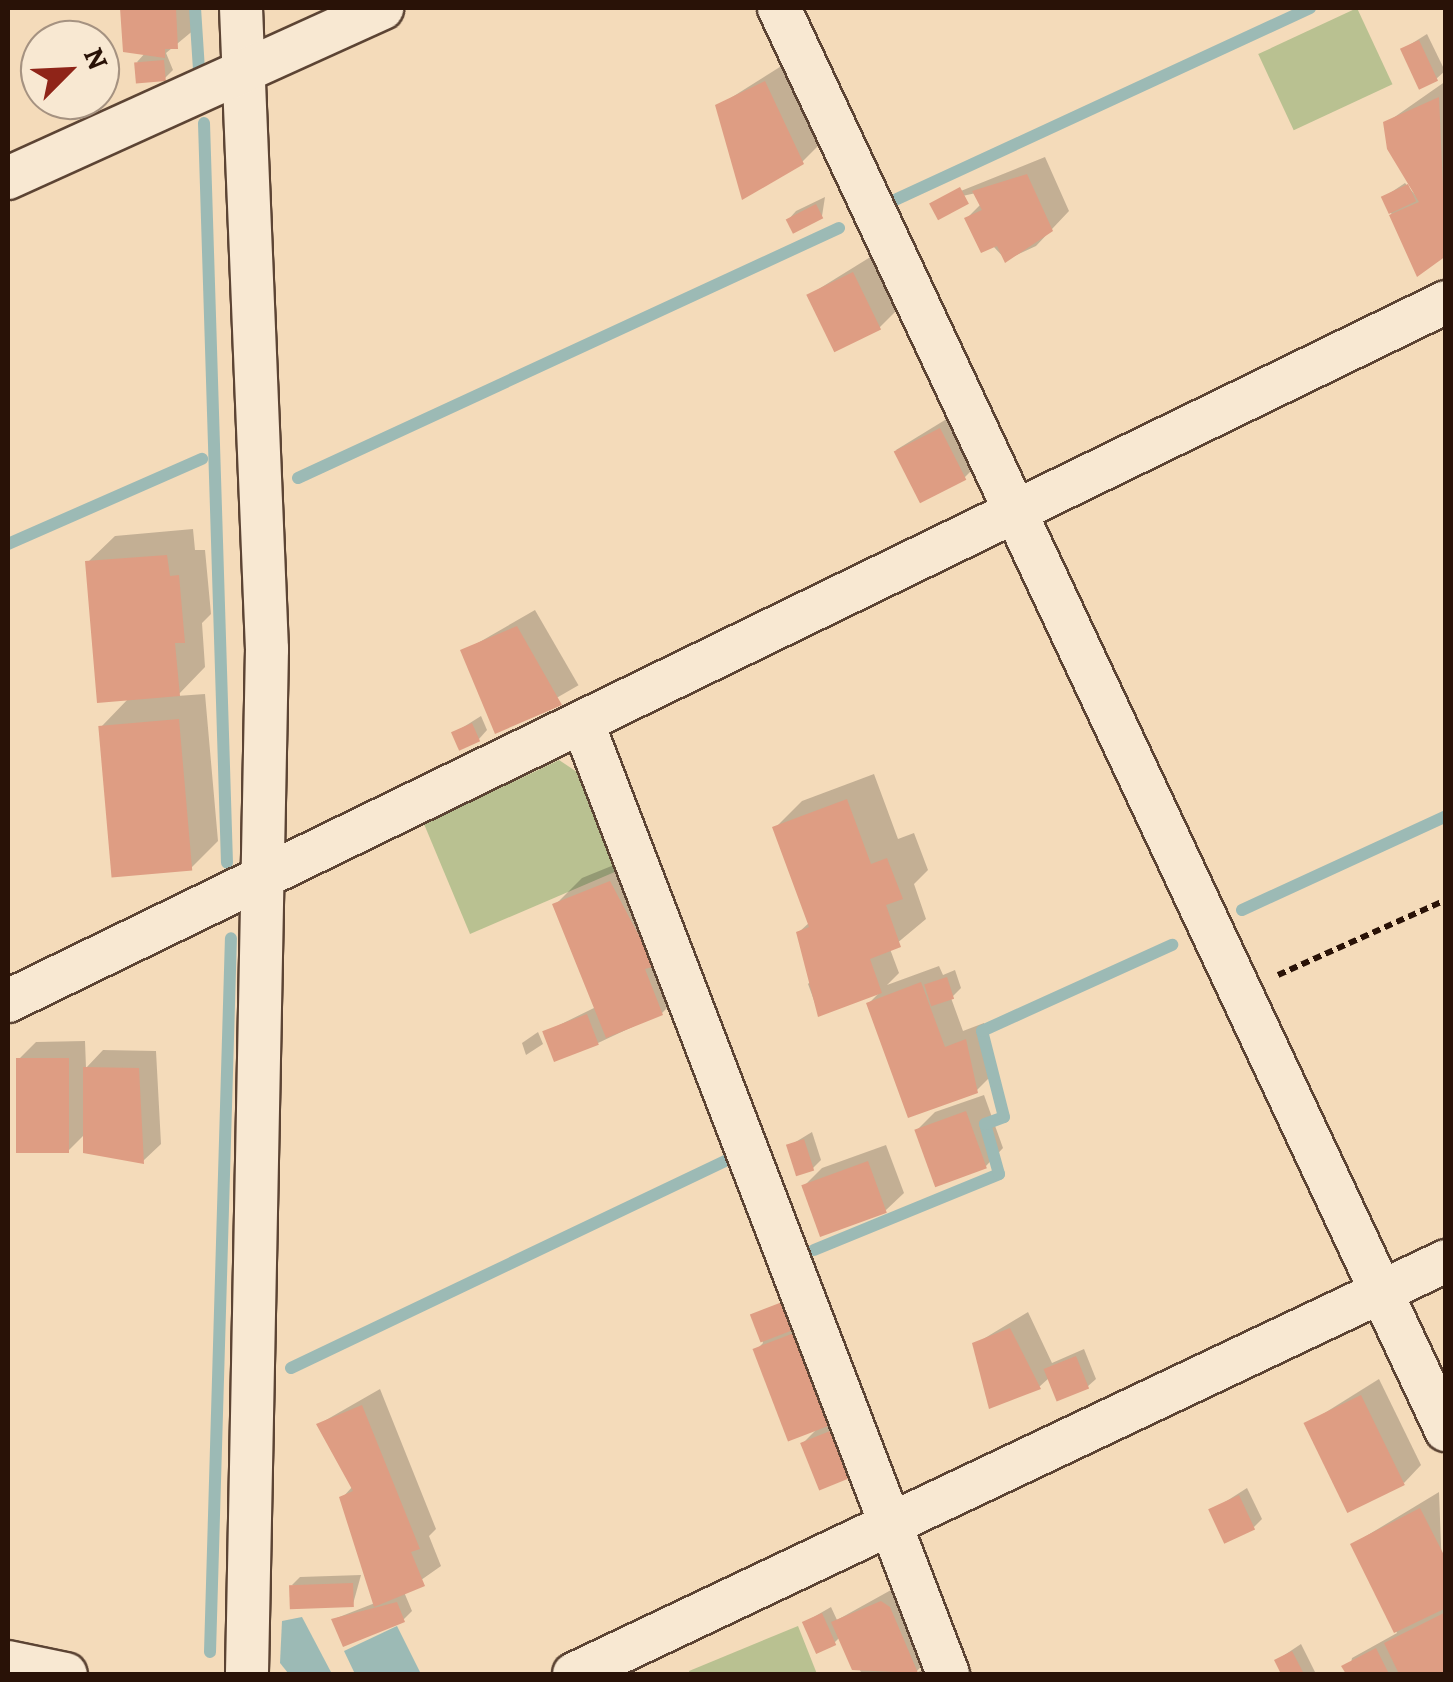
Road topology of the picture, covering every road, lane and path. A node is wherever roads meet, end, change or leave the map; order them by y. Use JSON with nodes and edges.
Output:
{"nodes":[{"id":1,"x":241,"y":8,"type":"edge"},
{"id":2,"x":382,"y":8,"type":"edge"},
{"id":3,"x":779,"y":8,"type":"edge"},
{"id":4,"x":244,"y":72,"type":"junction"},
{"id":5,"x":8,"y":178,"type":"edge"},
{"id":6,"x":1446,"y":302,"type":"edge"},
{"id":7,"x":1014,"y":512,"type":"junction"},
{"id":8,"x":583,"y":724,"type":"junction"},
{"id":9,"x":266,"y":876,"type":"junction"},
{"id":10,"x":1446,"y":900,"type":"edge"},
{"id":11,"x":1240,"y":992,"type":"junction"},
{"id":12,"x":8,"y":1001,"type":"edge"},
{"id":13,"x":1446,"y":1261,"type":"edge"},
{"id":14,"x":1380,"y":1291,"type":"junction"},
{"id":15,"x":1446,"y":1430,"type":"edge"},
{"id":16,"x":888,"y":1522,"type":"junction"},
{"id":17,"x":8,"y":1662,"type":"edge"},
{"id":18,"x":66,"y":1674,"type":"edge"},
{"id":19,"x":247,"y":1674,"type":"edge"},
{"id":20,"x":574,"y":1674,"type":"edge"},
{"id":21,"x":948,"y":1674,"type":"edge"}],
"edges":[{"from":1,"to":4,"type":"street"},
{"from":2,"to":4,"type":"street"},
{"from":3,"to":7,"type":"street"},
{"from":4,"to":5,"type":"street"},
{"from":4,"to":9,"type":"street"},
{"from":6,"to":7,"type":"street"},
{"from":7,"to":8,"type":"street"},
{"from":7,"to":11,"type":"street"},
{"from":8,"to":9,"type":"street"},
{"from":8,"to":16,"type":"street"},
{"from":9,"to":12,"type":"street"},
{"from":9,"to":19,"type":"street"},
{"from":10,"to":11,"type":"path"},
{"from":11,"to":14,"type":"street"},
{"from":13,"to":14,"type":"street"},
{"from":14,"to":15,"type":"street"},
{"from":14,"to":16,"type":"street"},
{"from":16,"to":20,"type":"street"},
{"from":16,"to":21,"type":"street"},
{"from":17,"to":18,"type":"street"}]}
